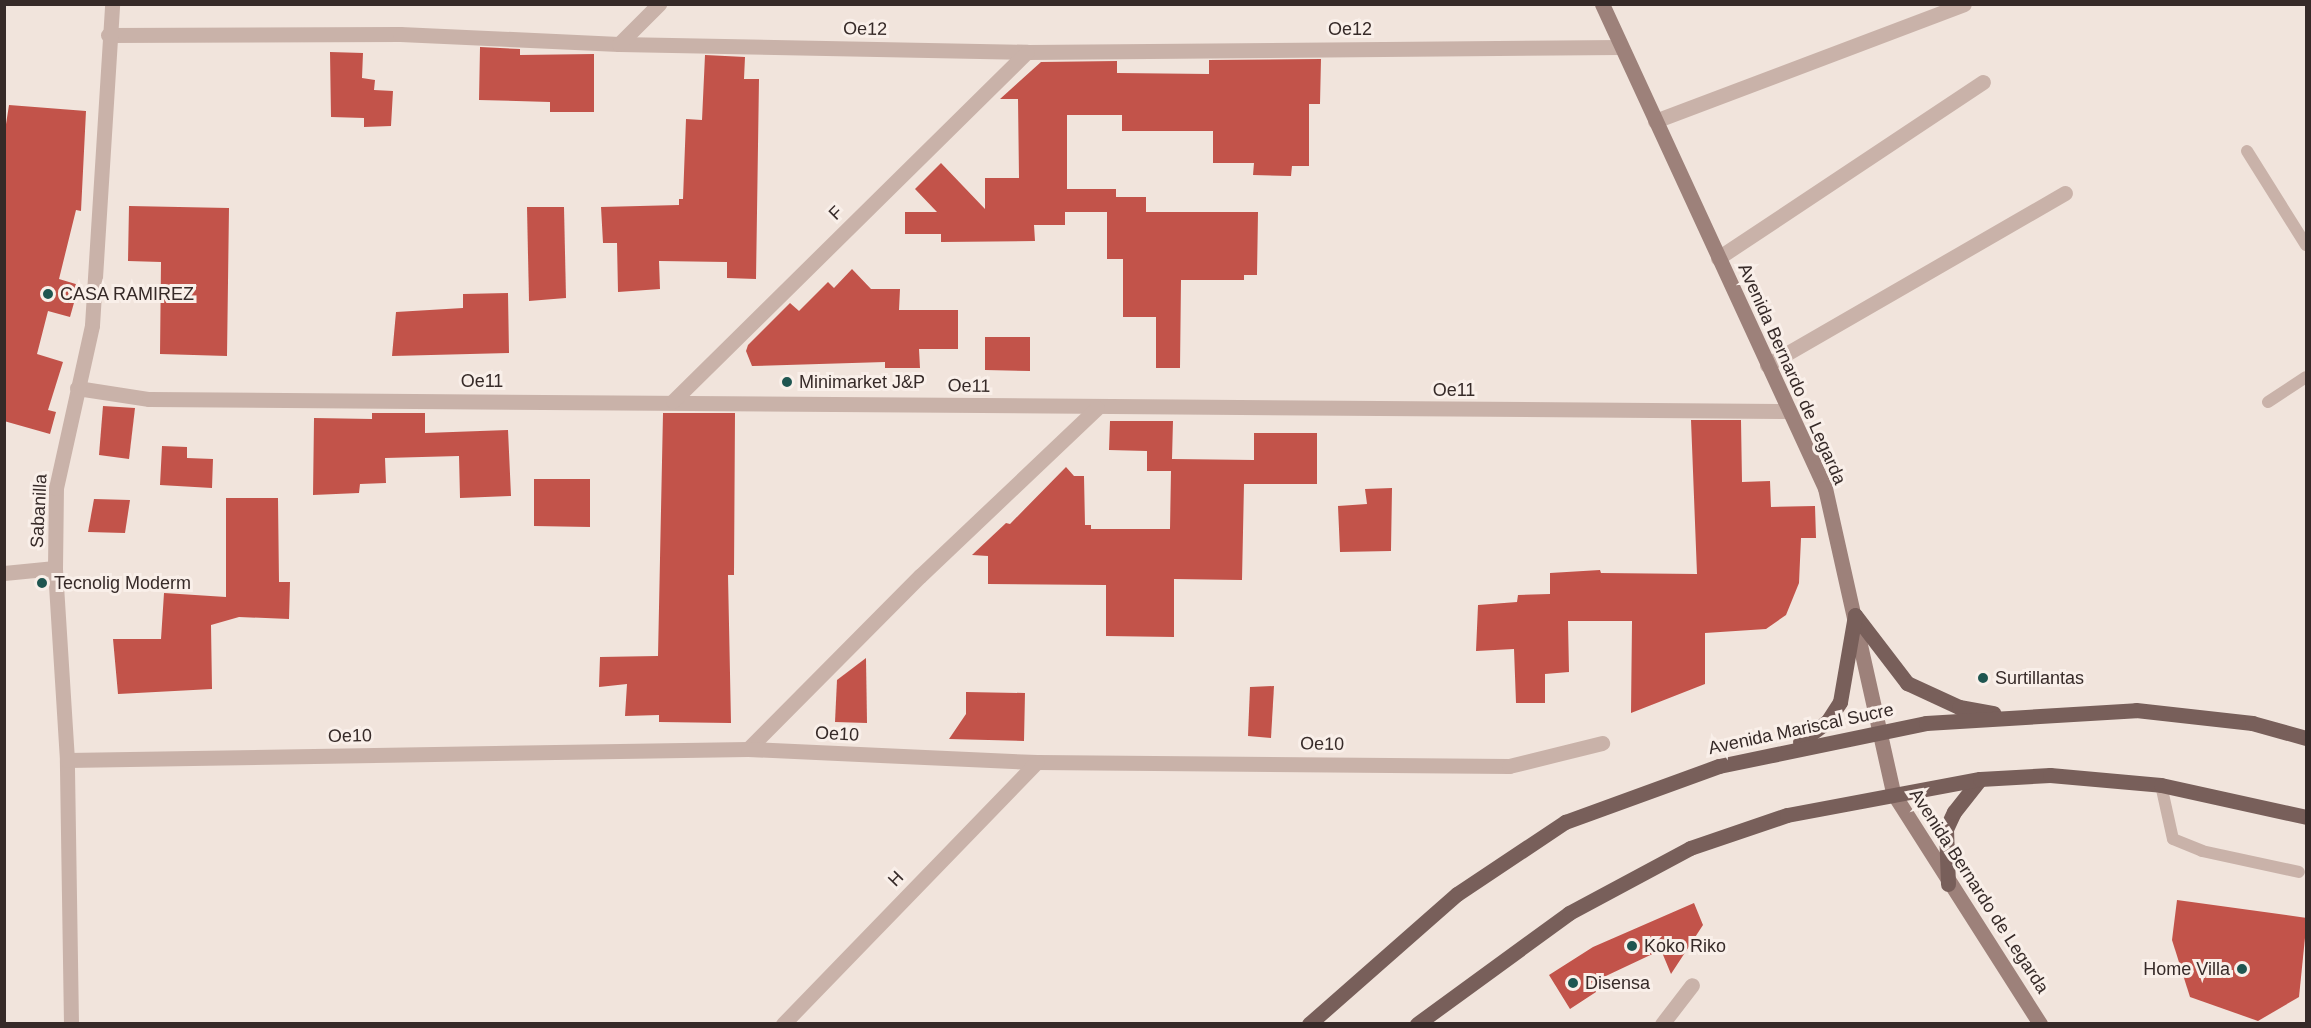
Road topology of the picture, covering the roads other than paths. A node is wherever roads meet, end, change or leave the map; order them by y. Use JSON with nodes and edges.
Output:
{"nodes":[{"id":1,"x":112,"y":4,"type":"edge"},
{"id":2,"x":659,"y":4,"type":"edge"},
{"id":3,"x":1602,"y":4,"type":"edge"},
{"id":4,"x":1964,"y":4,"type":"edge"},
{"id":5,"x":108,"y":34,"type":"junction"},
{"id":6,"x":619,"y":44,"type":"junction"},
{"id":7,"x":1620,"y":46,"type":"junction"},
{"id":8,"x":1027,"y":52,"type":"junction"},
{"id":9,"x":1983,"y":82,"type":"dead end"},
{"id":10,"x":1655,"y":121,"type":"junction"},
{"id":11,"x":2247,"y":151,"type":"dead end"},
{"id":12,"x":2065,"y":193,"type":"dead end"},
{"id":13,"x":2307,"y":245,"type":"edge"},
{"id":14,"x":1718,"y":258,"type":"junction"},
{"id":15,"x":1767,"y":365,"type":"junction"},
{"id":16,"x":2307,"y":377,"type":"edge"},
{"id":17,"x":77,"y":388,"type":"junction"},
{"id":18,"x":673,"y":401,"type":"junction"},
{"id":19,"x":2268,"y":402,"type":"dead end"},
{"id":20,"x":1097,"y":408,"type":"junction"},
{"id":21,"x":1788,"y":411,"type":"junction"},
{"id":22,"x":55,"y":568,"type":"junction"},
{"id":23,"x":4,"y":573,"type":"edge"},
{"id":24,"x":1855,"y":615,"type":"junction"},
{"id":25,"x":2020,"y":717,"type":"junction"},
{"id":26,"x":1881,"y":730,"type":"junction"},
{"id":27,"x":2307,"y":738,"type":"edge"},
{"id":28,"x":1602,"y":743,"type":"dead end"},
{"id":29,"x":748,"y":749,"type":"junction"},
{"id":30,"x":1788,"y":749,"type":"junction"},
{"id":31,"x":68,"y":760,"type":"junction"},
{"id":32,"x":1037,"y":762,"type":"junction"},
{"id":33,"x":1980,"y":779,"type":"junction"},
{"id":34,"x":2161,"y":786,"type":"junction"},
{"id":35,"x":1893,"y":793,"type":"junction"},
{"id":36,"x":2307,"y":817,"type":"edge"},
{"id":37,"x":2299,"y":872,"type":"dead end"},
{"id":38,"x":1948,"y":884,"type":"junction"},
{"id":39,"x":1692,"y":985,"type":"dead end"},
{"id":40,"x":71,"y":1023,"type":"edge"},
{"id":41,"x":783,"y":1023,"type":"edge"},
{"id":42,"x":1309,"y":1023,"type":"edge"},
{"id":43,"x":1417,"y":1023,"type":"edge"},
{"id":44,"x":1662,"y":1023,"type":"edge"},
{"id":45,"x":2040,"y":1023,"type":"edge"}],
"edges":[{"from":1,"to":5,"type":"street","name":"Sabanilla"},
{"from":2,"to":6,"type":"street"},
{"from":3,"to":7,"type":"street","name":"Avenida Bernardo de Legarda"},
{"from":4,"to":10,"type":"street"},
{"from":5,"to":6,"type":"street","name":"Oe12"},
{"from":5,"to":17,"type":"street","name":"Sabanilla"},
{"from":6,"to":8,"type":"street","name":"Oe12"},
{"from":7,"to":8,"type":"street","name":"Oe12"},
{"from":7,"to":10,"type":"street","name":"Avenida Bernardo de Legarda"},
{"from":8,"to":18,"type":"street","name":"F"},
{"from":9,"to":14,"type":"street"},
{"from":10,"to":14,"type":"street","name":"Avenida Bernardo de Legarda"},
{"from":11,"to":13,"type":"lane"},
{"from":12,"to":15,"type":"street"},
{"from":14,"to":15,"type":"street","name":"Avenida Bernardo de Legarda"},
{"from":15,"to":21,"type":"street","name":"Avenida Bernardo de Legarda"},
{"from":16,"to":19,"type":"lane"},
{"from":17,"to":18,"type":"street","name":"Oe11"},
{"from":17,"to":22,"type":"street","name":"Sabanilla"},
{"from":18,"to":20,"type":"street","name":"Oe11"},
{"from":20,"to":21,"type":"street","name":"Oe11"},
{"from":20,"to":29,"type":"street"},
{"from":21,"to":24,"type":"street","name":"Avenida Bernardo de Legarda"},
{"from":22,"to":23,"type":"street"},
{"from":22,"to":31,"type":"street","name":"Sabanilla"},
{"from":24,"to":25,"type":"main road"},
{"from":24,"to":26,"type":"street","name":"Avenida Bernardo de Legarda"},
{"from":24,"to":30,"type":"main road"},
{"from":25,"to":26,"type":"main road","name":"Avenida Mariscal Sucre"},
{"from":25,"to":27,"type":"main road","name":"Avenida Mariscal Sucre"},
{"from":26,"to":30,"type":"main road","name":"Avenida Mariscal Sucre"},
{"from":26,"to":35,"type":"street","name":"Avenida Bernardo de Legarda"},
{"from":28,"to":32,"type":"street","name":"Oe10"},
{"from":29,"to":31,"type":"street","name":"Oe10"},
{"from":29,"to":32,"type":"street","name":"Oe10"},
{"from":30,"to":42,"type":"main road","name":"Avenida Mariscal Sucre"},
{"from":31,"to":40,"type":"street","name":"Sabanilla"},
{"from":32,"to":41,"type":"street","name":"H"},
{"from":33,"to":34,"type":"main road"},
{"from":33,"to":35,"type":"main road"},
{"from":33,"to":38,"type":"main road"},
{"from":34,"to":36,"type":"main road"},
{"from":34,"to":37,"type":"lane"},
{"from":35,"to":38,"type":"street","name":"Avenida Bernardo de Legarda"},
{"from":35,"to":43,"type":"main road"},
{"from":38,"to":45,"type":"street","name":"Avenida Bernardo de Legarda"},
{"from":39,"to":44,"type":"street"}]}
